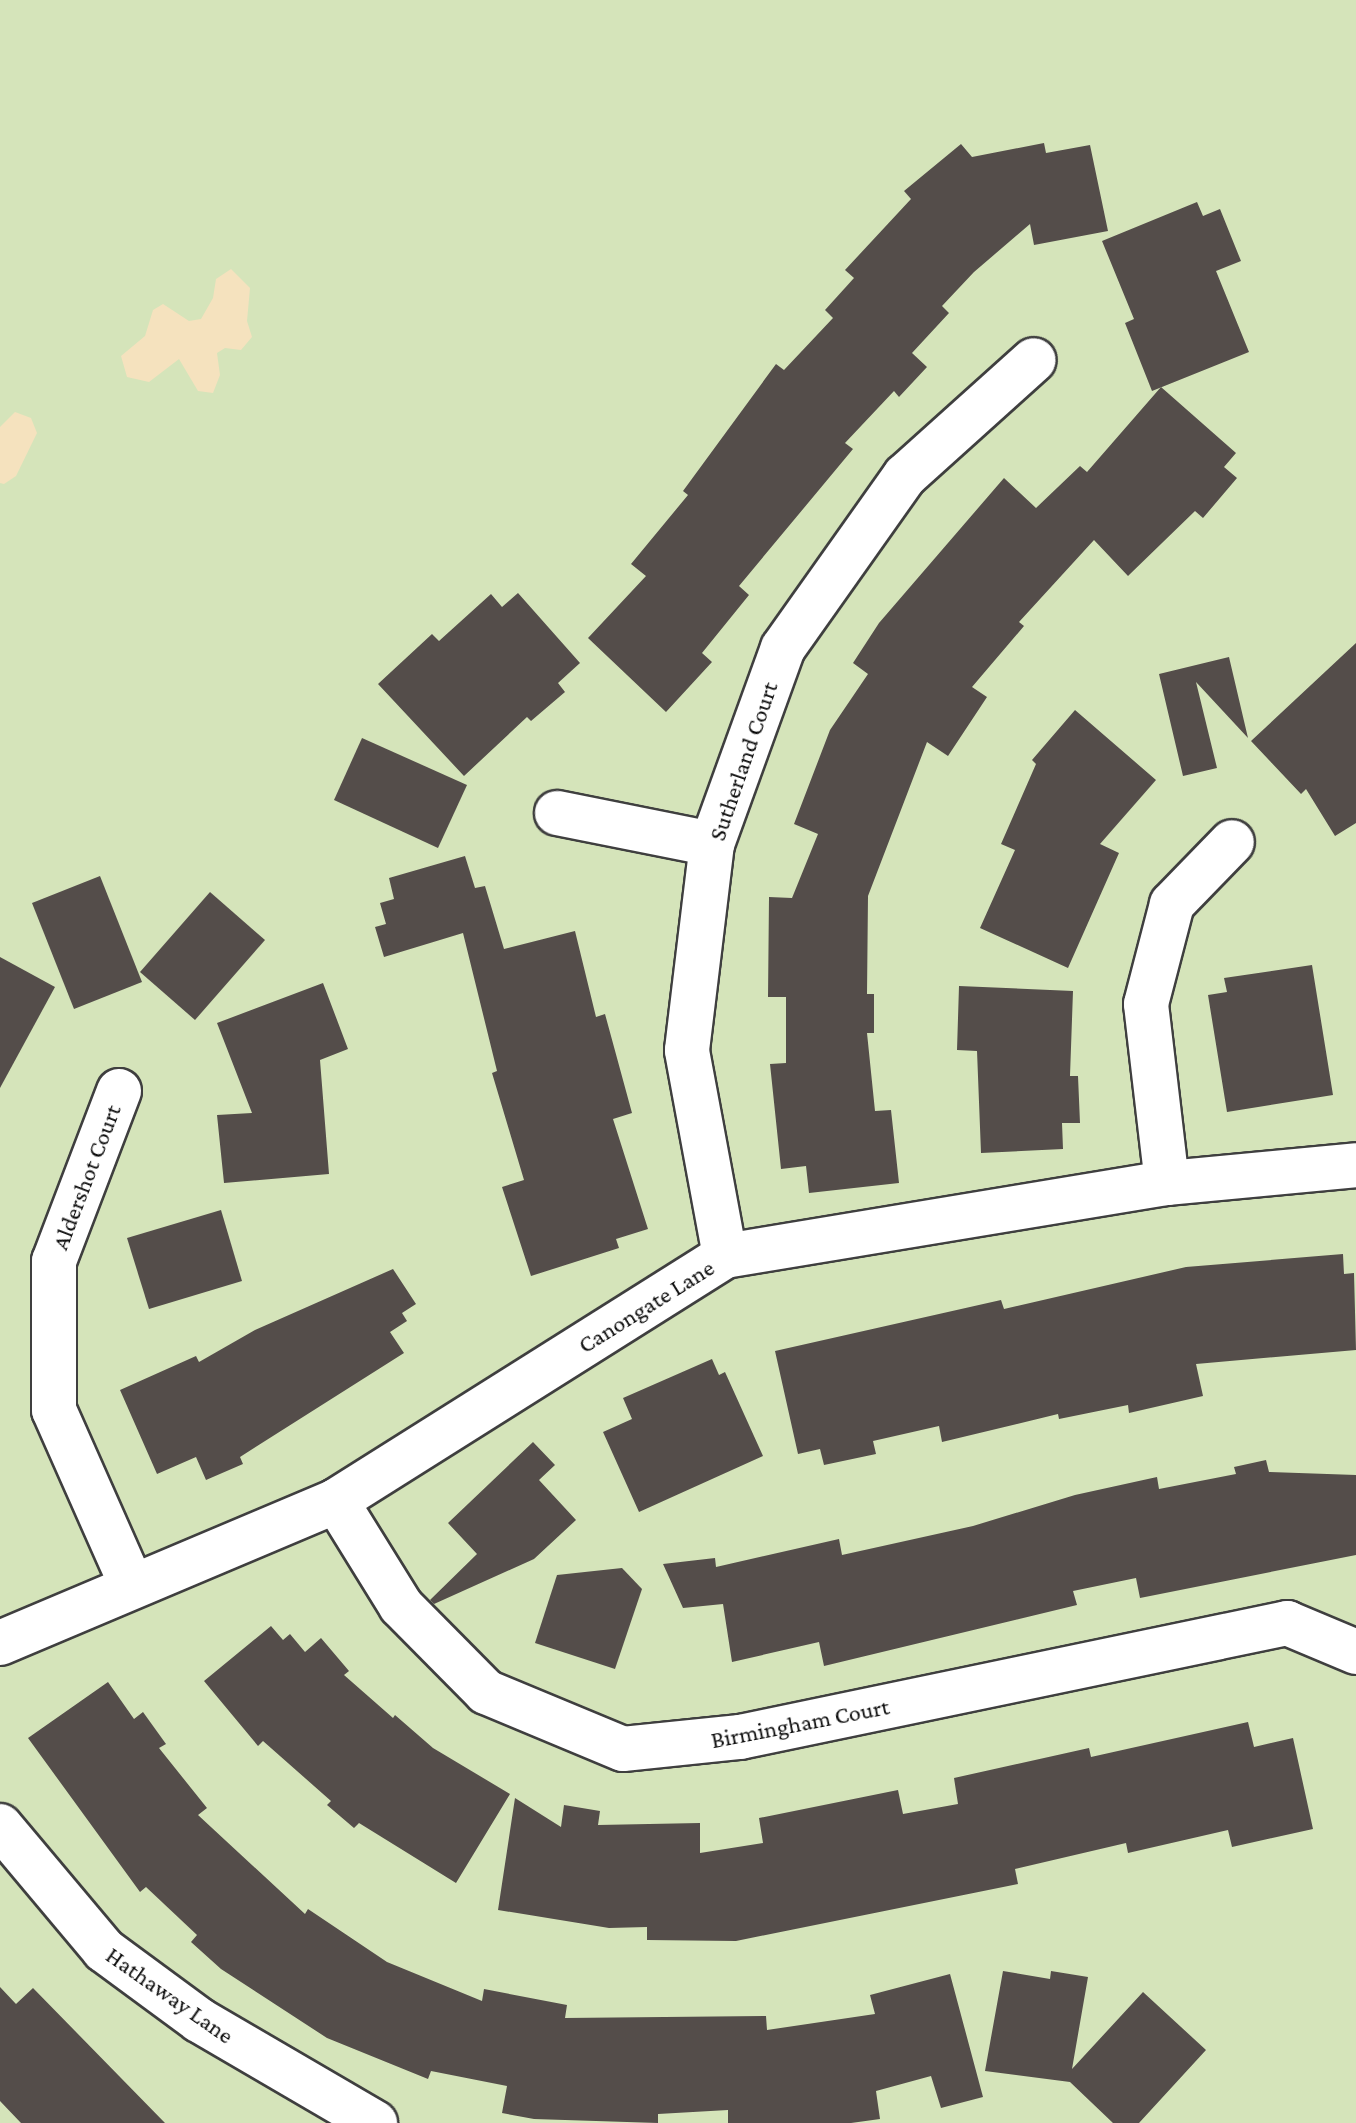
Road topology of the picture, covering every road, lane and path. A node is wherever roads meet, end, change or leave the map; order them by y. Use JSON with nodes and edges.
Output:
{"nodes":[{"id":1,"x":1034,"y":360,"type":"dead end"},
{"id":2,"x":557,"y":813,"type":"dead end"},
{"id":3,"x":1232,"y":842,"type":"dead end"},
{"id":4,"x":712,"y":844,"type":"junction"},
{"id":5,"x":119,"y":1091,"type":"dead end"},
{"id":6,"x":1356,"y":1165,"type":"edge"},
{"id":7,"x":1167,"y":1183,"type":"junction"},
{"id":8,"x":725,"y":1256,"type":"junction"},
{"id":9,"x":336,"y":1501,"type":"junction"},
{"id":10,"x":131,"y":1584,"type":"junction"},
{"id":11,"x":0,"y":1643,"type":"edge"},
{"id":12,"x":1356,"y":1652,"type":"edge"},
{"id":13,"x":0,"y":1826,"type":"edge"},
{"id":14,"x":375,"y":2123,"type":"edge"}],
"edges":[{"from":1,"to":4,"type":"street","name":"Sutherland Court"},
{"from":2,"to":4,"type":"street"},
{"from":3,"to":7,"type":"street"},
{"from":4,"to":8,"type":"street","name":"Sutherland Court"},
{"from":5,"to":10,"type":"street","name":"Aldershot Court"},
{"from":6,"to":7,"type":"street","name":"Canongate Lane"},
{"from":7,"to":8,"type":"street","name":"Canongate Lane"},
{"from":8,"to":9,"type":"street","name":"Canongate Lane"},
{"from":9,"to":10,"type":"street","name":"Canongate Lane"},
{"from":9,"to":12,"type":"street","name":"Birmingham Court"},
{"from":10,"to":11,"type":"street","name":"Canongate Lane"},
{"from":13,"to":14,"type":"street","name":"Hathaway Lane"}]}
